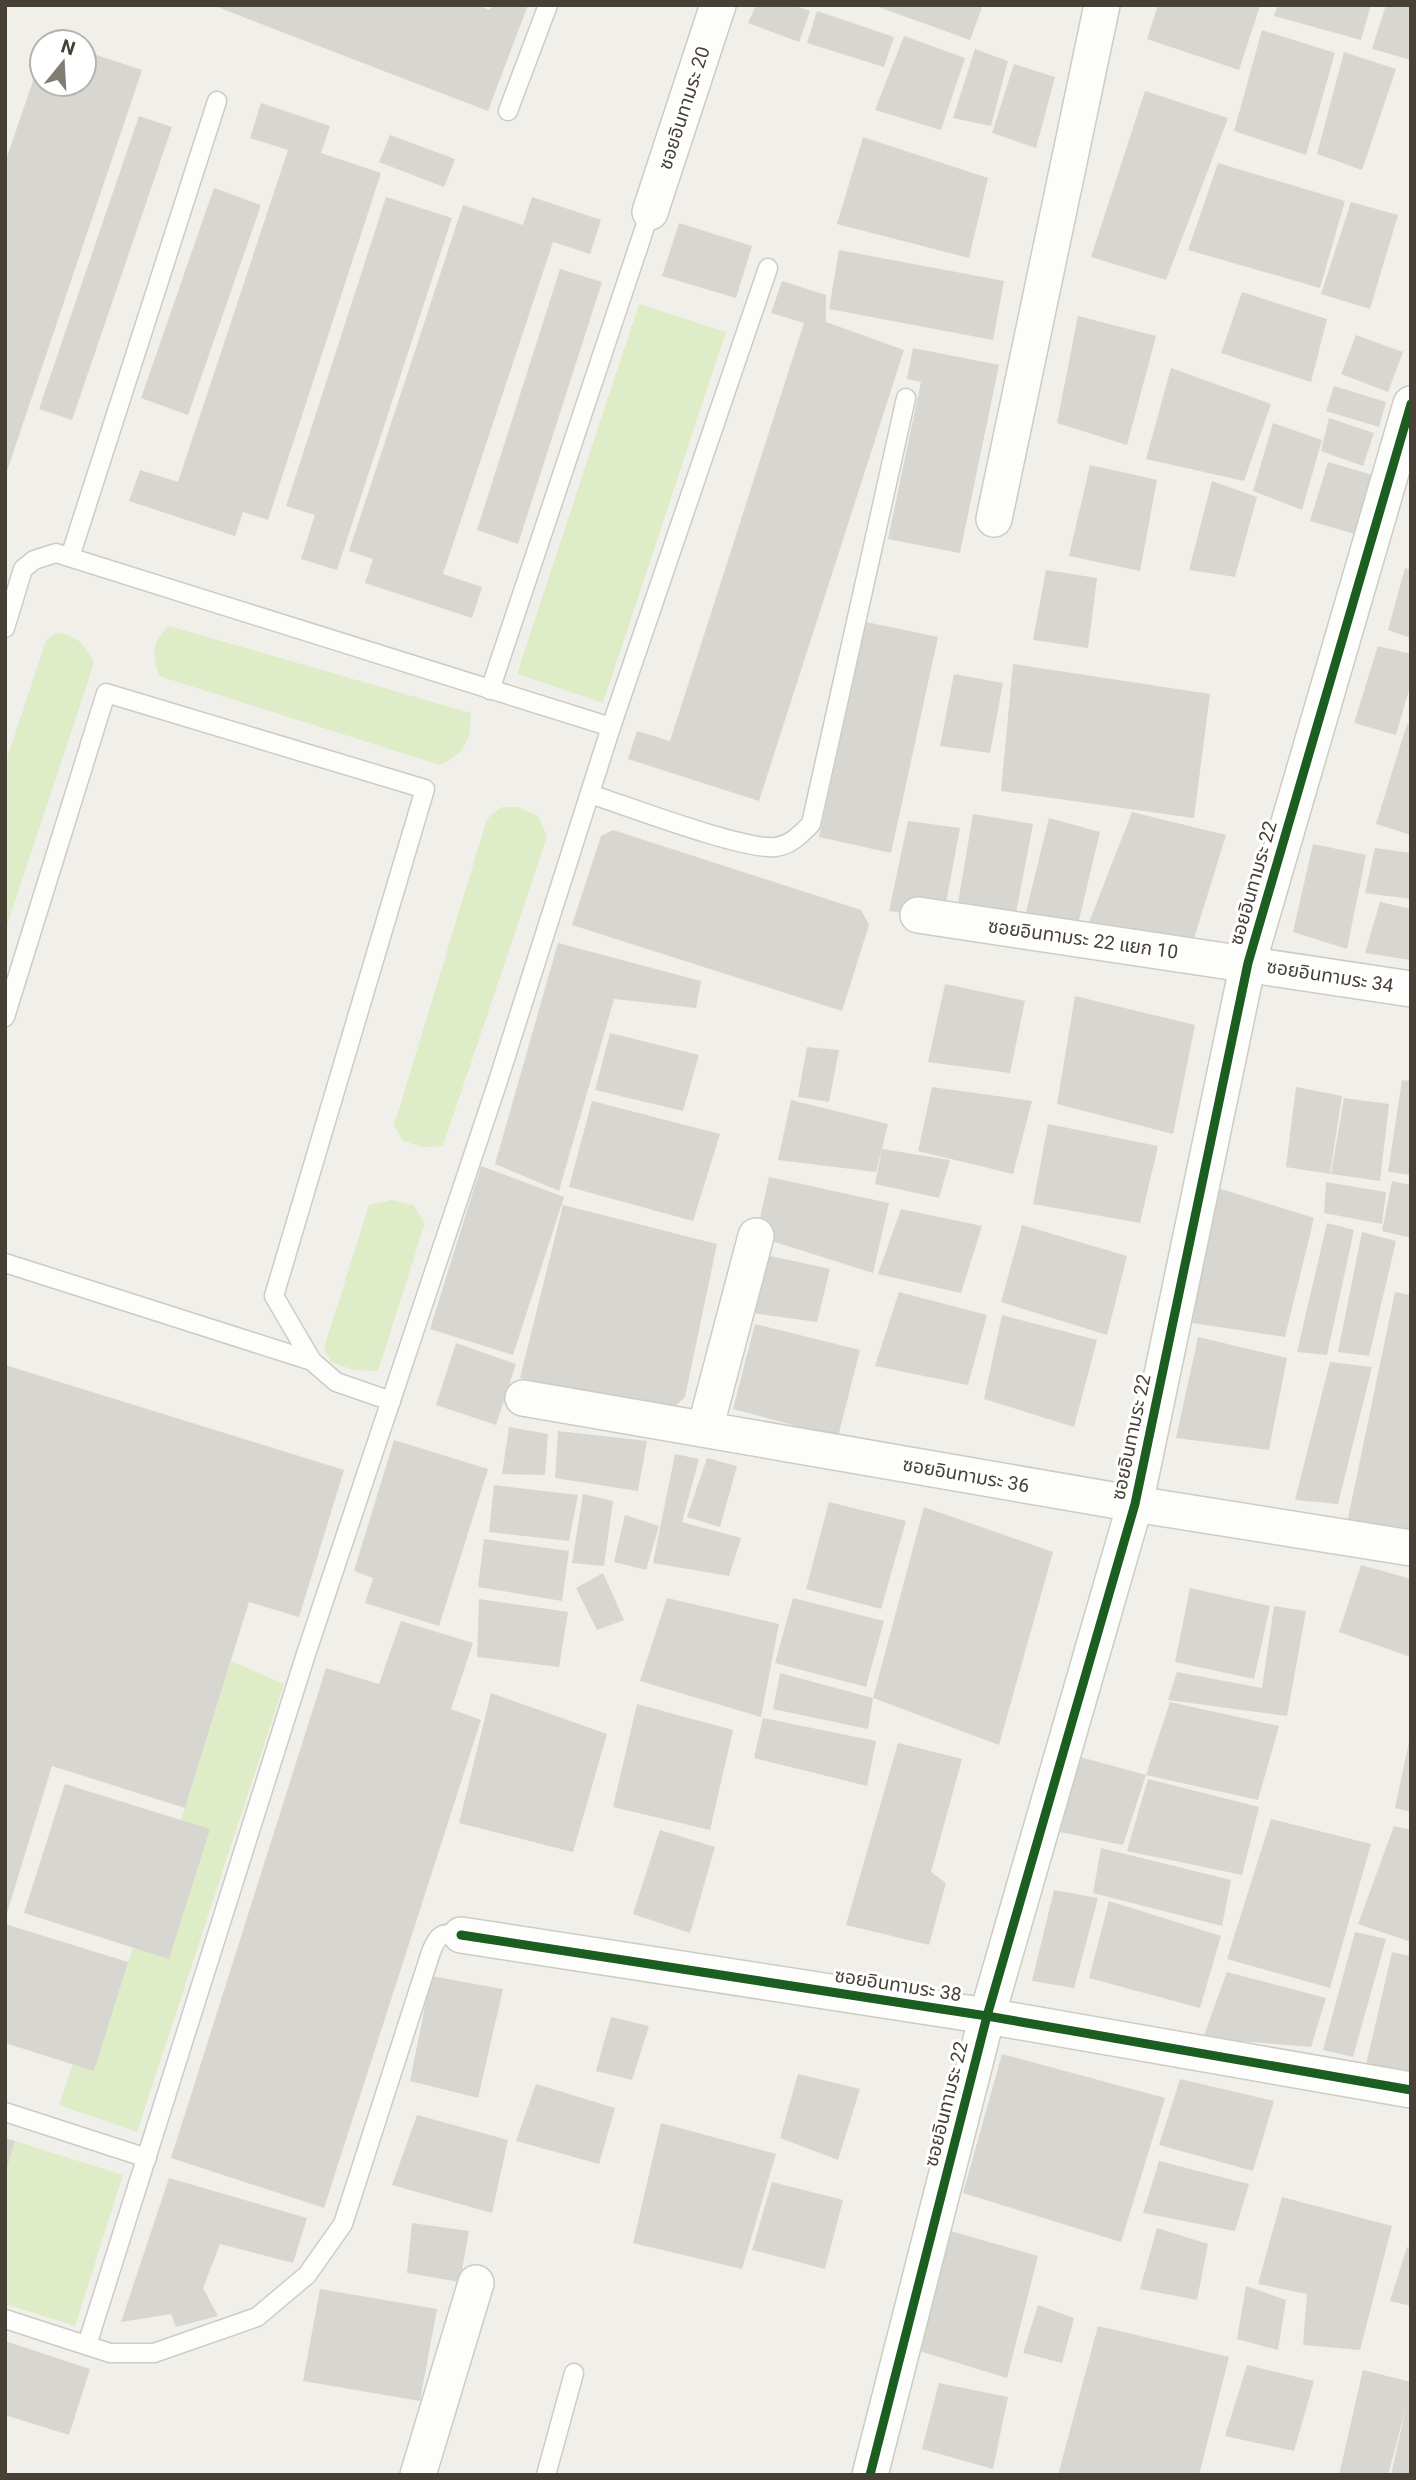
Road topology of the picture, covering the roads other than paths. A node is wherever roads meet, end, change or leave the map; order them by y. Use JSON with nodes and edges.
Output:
{"nodes":[{"id":1,"x":548,"y":5,"type":"edge"},
{"id":2,"x":718,"y":5,"type":"edge"},
{"id":3,"x":1102,"y":5,"type":"edge"},
{"id":4,"x":217,"y":102,"type":"dead end"},
{"id":5,"x":508,"y":111,"type":"dead end"},
{"id":6,"x":650,"y":212,"type":"joint"},
{"id":7,"x":768,"y":268,"type":"dead end"},
{"id":8,"x":906,"y":398,"type":"dead end"},
{"id":9,"x":1411,"y":404,"type":"edge"},
{"id":10,"x":994,"y":519,"type":"dead end"},
{"id":11,"x":70,"y":557,"type":"junction"},
{"id":12,"x":5,"y":628,"type":"edge"},
{"id":13,"x":490,"y":690,"type":"junction"},
{"id":14,"x":611,"y":727,"type":"junction"},
{"id":15,"x":590,"y":794,"type":"junction"},
{"id":16,"x":918,"y":915,"type":"dead end"},
{"id":17,"x":1248,"y":963,"type":"junction"},
{"id":18,"x":1411,"y":989,"type":"edge"},
{"id":19,"x":5,"y":1017,"type":"edge"},
{"id":20,"x":756,"y":1236,"type":"dead end"},
{"id":21,"x":5,"y":1264,"type":"edge"},
{"id":22,"x":312,"y":1361,"type":"junction"},
{"id":23,"x":523,"y":1398,"type":"dead end"},
{"id":24,"x":391,"y":1401,"type":"junction"},
{"id":25,"x":705,"y":1429,"type":"junction"},
{"id":26,"x":1135,"y":1504,"type":"junction"},
{"id":27,"x":1411,"y":1548,"type":"edge"},
{"id":28,"x":461,"y":1935,"type":"joint"},
{"id":29,"x":987,"y":2017,"type":"junction"},
{"id":30,"x":1411,"y":2090,"type":"edge"},
{"id":31,"x":5,"y":2112,"type":"edge"},
{"id":32,"x":147,"y":2158,"type":"junction"},
{"id":33,"x":476,"y":2283,"type":"dead end"},
{"id":34,"x":5,"y":2319,"type":"edge"},
{"id":35,"x":88,"y":2345,"type":"junction"},
{"id":36,"x":574,"y":2373,"type":"dead end"},
{"id":37,"x":418,"y":2475,"type":"edge"},
{"id":38,"x":546,"y":2475,"type":"edge"},
{"id":39,"x":870,"y":2475,"type":"edge"}],
"edges":[{"from":1,"to":5,"type":"lane"},
{"from":2,"to":6,"type":"street","name":"ซอยอินทามระ 20"},
{"from":3,"to":10,"type":"street"},
{"from":4,"to":11,"type":"lane"},
{"from":6,"to":13,"type":"lane"},
{"from":7,"to":14,"type":"lane"},
{"from":8,"to":15,"type":"lane"},
{"from":9,"to":17,"type":"street","name":"ซอยอินทามระ 22"},
{"from":11,"to":12,"type":"lane"},
{"from":11,"to":13,"type":"lane"},
{"from":13,"to":14,"type":"lane"},
{"from":14,"to":15,"type":"lane"},
{"from":15,"to":24,"type":"lane"},
{"from":16,"to":17,"type":"street","name":"ซอยอินทามระ 22 แยก 10"},
{"from":17,"to":18,"type":"street","name":"ซอยอินทามระ 34"},
{"from":17,"to":26,"type":"street","name":"ซอยอินทามระ 22"},
{"from":19,"to":22,"type":"lane"},
{"from":20,"to":25,"type":"street"},
{"from":21,"to":22,"type":"lane"},
{"from":22,"to":24,"type":"lane"},
{"from":23,"to":25,"type":"street","name":"ซอยอินทามระ 36"},
{"from":24,"to":32,"type":"lane"},
{"from":25,"to":26,"type":"street","name":"ซอยอินทามระ 36"},
{"from":26,"to":27,"type":"street","name":"ซอยอินทามระ 36"},
{"from":26,"to":29,"type":"street","name":"ซอยอินทามระ 22"},
{"from":28,"to":29,"type":"street","name":"ซอยอินทามระ 38"},
{"from":28,"to":35,"type":"lane"},
{"from":29,"to":30,"type":"street","name":"ซอยอินทามระ 38"},
{"from":29,"to":39,"type":"street","name":"ซอยอินทามระ 22"},
{"from":31,"to":32,"type":"lane"},
{"from":32,"to":35,"type":"lane"},
{"from":33,"to":37,"type":"street"},
{"from":34,"to":35,"type":"lane"},
{"from":36,"to":38,"type":"lane"}]}
